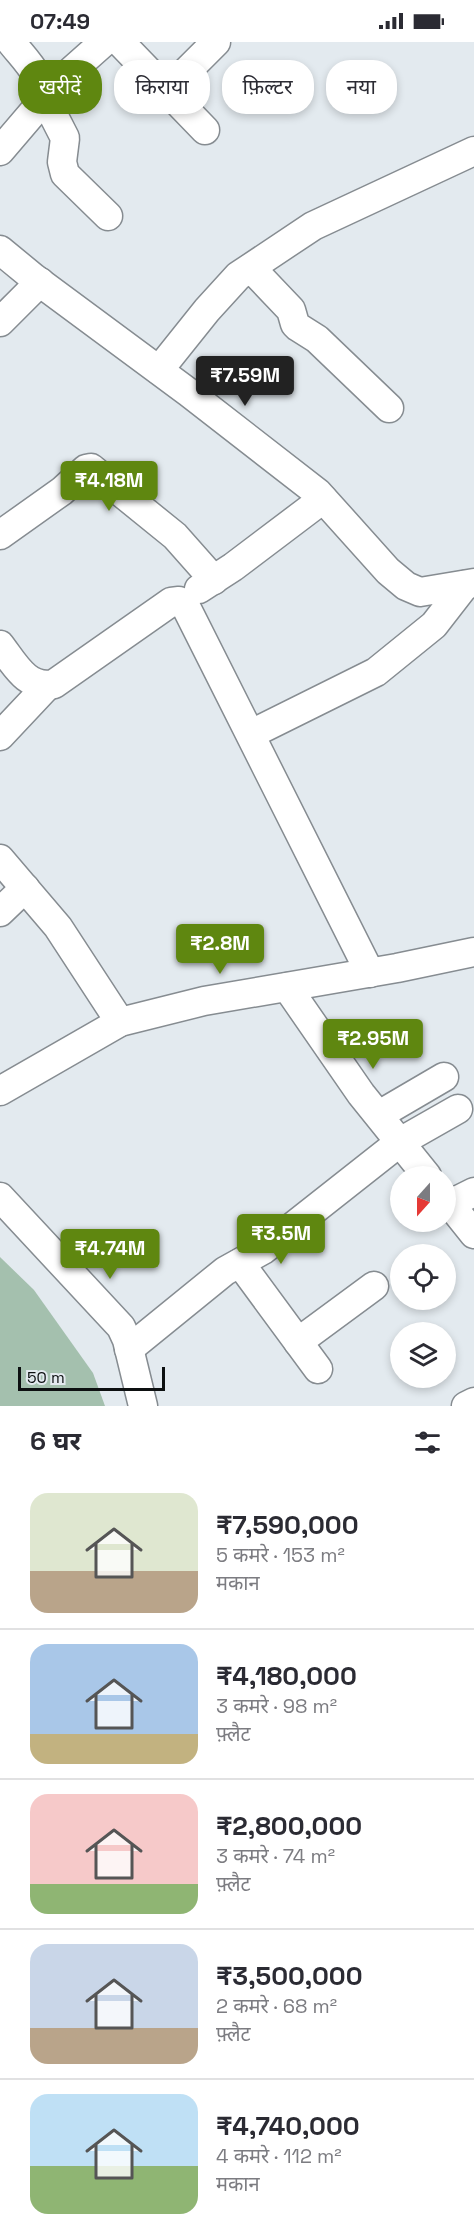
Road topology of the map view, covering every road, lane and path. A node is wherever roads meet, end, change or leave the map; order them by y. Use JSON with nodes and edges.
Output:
{"nodes":[{"id":1,"x":11,"y":42,"type":"edge"},
{"id":2,"x":216,"y":42,"type":"edge"},
{"id":3,"x":102,"y":44,"type":"edge"},
{"id":4,"x":24,"y":60,"type":"edge"},
{"id":5,"x":84,"y":60,"type":"edge"},
{"id":6,"x":124,"y":60,"type":"edge"},
{"id":7,"x":198,"y":60,"type":"edge"},
{"id":8,"x":31,"y":114,"type":"edge"},
{"id":9,"x":54,"y":114,"type":"edge"},
{"id":10,"x":189,"y":114,"type":"edge"},
{"id":11,"x":205,"y":130,"type":"dead end"},
{"id":12,"x":0,"y":151,"type":"edge"},
{"id":13,"x":474,"y":151,"type":"edge"},
{"id":14,"x":108,"y":216,"type":"dead end"},
{"id":15,"x":0,"y":250,"type":"edge"},
{"id":16,"x":251,"y":267,"type":"junction"},
{"id":17,"x":40,"y":282,"type":"junction"},
{"id":18,"x":0,"y":322,"type":"edge"},
{"id":19,"x":159,"y":370,"type":"junction"},
{"id":20,"x":390,"y":408,"type":"dead end"},
{"id":21,"x":323,"y":499,"type":"junction"},
{"id":22,"x":0,"y":536,"type":"edge"},
{"id":23,"x":214,"y":580,"type":"junction"},
{"id":24,"x":470,"y":584,"type":"edge"},
{"id":25,"x":179,"y":601,"type":"junction"},
{"id":26,"x":0,"y":645,"type":"edge"},
{"id":27,"x":47,"y":686,"type":"junction"},
{"id":28,"x":251,"y":734,"type":"junction"},
{"id":29,"x":0,"y":736,"type":"edge"},
{"id":30,"x":0,"y":859,"type":"edge"},
{"id":31,"x":25,"y":888,"type":"junction"},
{"id":32,"x":0,"y":912,"type":"edge"},
{"id":33,"x":474,"y":952,"type":"edge"},
{"id":34,"x":370,"y":973,"type":"junction"},
{"id":35,"x":287,"y":987,"type":"junction"},
{"id":36,"x":120,"y":1022,"type":"junction"},
{"id":37,"x":444,"y":1077,"type":"dead end"},
{"id":38,"x":0,"y":1091,"type":"edge"},
{"id":39,"x":458,"y":1109,"type":"dead end"},
{"id":40,"x":379,"y":1115,"type":"junction"},
{"id":41,"x":400,"y":1142,"type":"junction"},
{"id":42,"x":419,"y":1166,"type":"edge"},
{"id":43,"x":0,"y":1197,"type":"edge"},
{"id":44,"x":456,"y":1198,"type":"edge"},
{"id":45,"x":474,"y":1234,"type":"edge"},
{"id":46,"x":240,"y":1263,"type":"junction"},
{"id":47,"x":374,"y":1286,"type":"dead end"},
{"id":48,"x":298,"y":1342,"type":"junction"},
{"id":49,"x":129,"y":1349,"type":"junction"},
{"id":50,"x":318,"y":1369,"type":"dead end"},
{"id":51,"x":474,"y":1402,"type":"edge"},
{"id":52,"x":142,"y":1406,"type":"edge"},
{"id":53,"x":466,"y":1406,"type":"edge"}],
"edges":[{"from":1,"to":4,"type":"street"},
{"from":2,"to":7,"type":"street"},
{"from":3,"to":5,"type":"street"},
{"from":3,"to":6,"type":"street"},
{"from":8,"to":12,"type":"street"},
{"from":9,"to":14,"type":"street"},
{"from":10,"to":11,"type":"street"},
{"from":13,"to":16,"type":"street"},
{"from":15,"to":17,"type":"street"},
{"from":16,"to":19,"type":"street"},
{"from":16,"to":20,"type":"street"},
{"from":17,"to":18,"type":"street"},
{"from":17,"to":19,"type":"street"},
{"from":19,"to":21,"type":"street"},
{"from":21,"to":23,"type":"street"},
{"from":21,"to":24,"type":"street"},
{"from":22,"to":23,"type":"street"},
{"from":23,"to":25,"type":"street"},
{"from":24,"to":28,"type":"street"},
{"from":25,"to":27,"type":"street"},
{"from":25,"to":28,"type":"street"},
{"from":26,"to":27,"type":"street"},
{"from":27,"to":29,"type":"street"},
{"from":28,"to":34,"type":"street"},
{"from":30,"to":31,"type":"street"},
{"from":31,"to":32,"type":"street"},
{"from":31,"to":36,"type":"street"},
{"from":33,"to":34,"type":"street"},
{"from":34,"to":35,"type":"street"},
{"from":35,"to":36,"type":"street"},
{"from":35,"to":40,"type":"street"},
{"from":36,"to":38,"type":"street"},
{"from":37,"to":40,"type":"street"},
{"from":39,"to":41,"type":"street"},
{"from":40,"to":41,"type":"street"},
{"from":41,"to":42,"type":"street"},
{"from":41,"to":46,"type":"street"},
{"from":43,"to":49,"type":"street"},
{"from":44,"to":45,"type":"street"},
{"from":46,"to":48,"type":"street"},
{"from":46,"to":49,"type":"street"},
{"from":47,"to":48,"type":"street"},
{"from":48,"to":50,"type":"street"},
{"from":49,"to":52,"type":"street"},
{"from":51,"to":53,"type":"street"}]}
